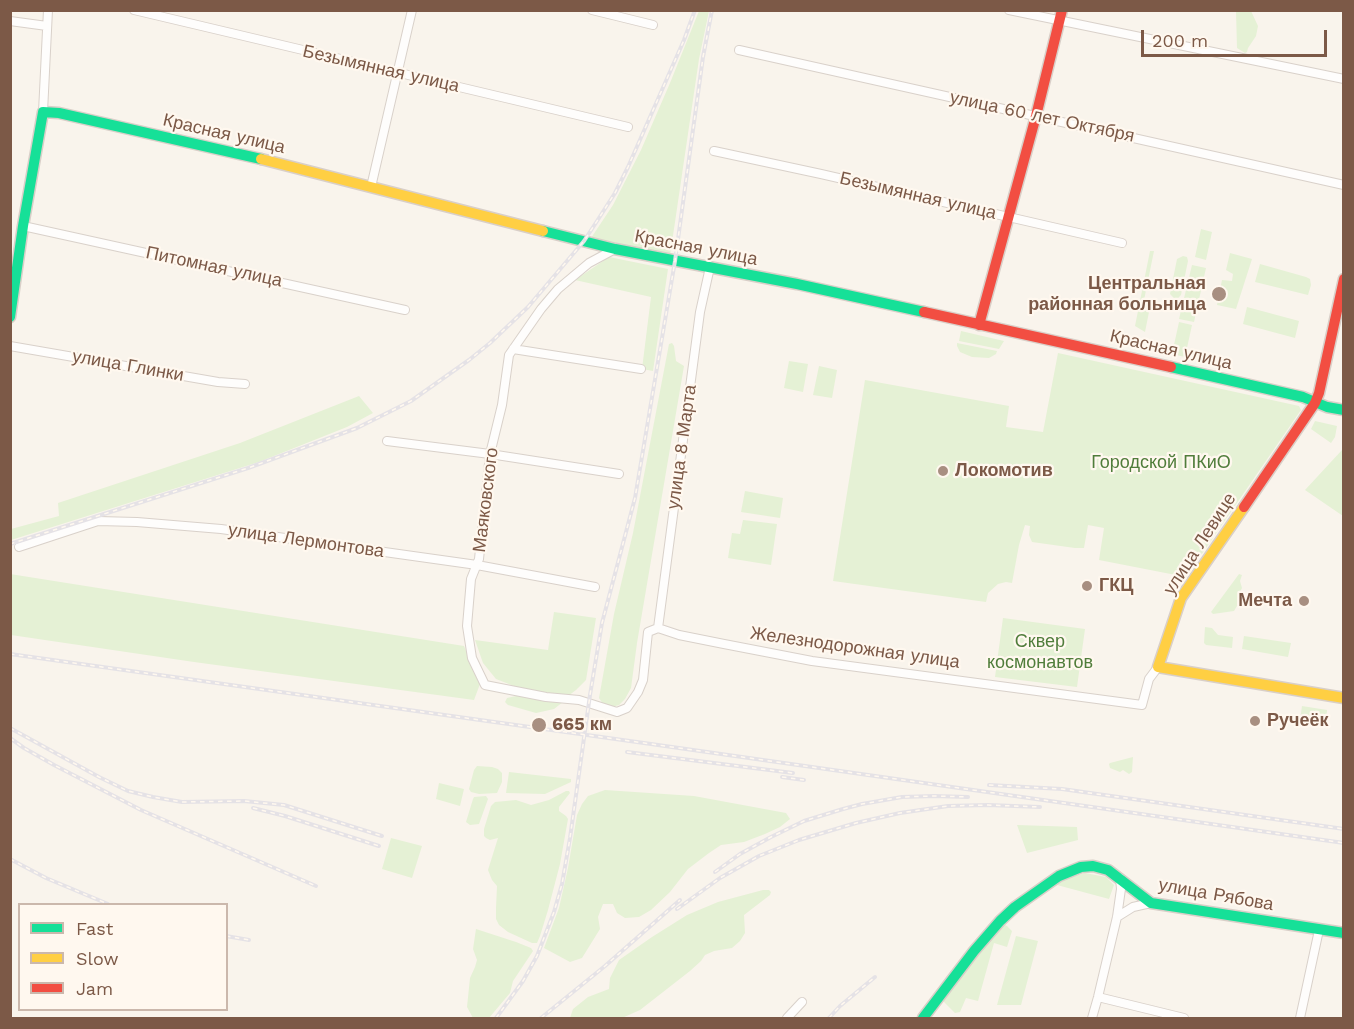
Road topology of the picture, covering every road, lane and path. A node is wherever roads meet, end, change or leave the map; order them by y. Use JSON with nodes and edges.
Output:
{"nodes":[{"id":1,"x":48,"y":10,"type":"edge"},
{"id":2,"x":134,"y":10,"type":"edge"},
{"id":3,"x":412,"y":10,"type":"edge"},
{"id":4,"x":592,"y":10,"type":"edge"},
{"id":5,"x":1009,"y":10,"type":"edge"},
{"id":6,"x":1061,"y":15,"type":"edge"},
{"id":7,"x":10,"y":21,"type":"edge"},
{"id":8,"x":653,"y":25,"type":"dead end"},
{"id":9,"x":47,"y":26,"type":"junction"},
{"id":10,"x":740,"y":50,"type":"dead end"},
{"id":11,"x":398,"y":73,"type":"junction"},
{"id":12,"x":1344,"y":80,"type":"edge"},
{"id":13,"x":43,"y":112,"type":"junction"},
{"id":14,"x":1036,"y":116,"type":"junction"},
{"id":15,"x":628,"y":128,"type":"dead end"},
{"id":16,"x":714,"y":151,"type":"dead end"},
{"id":17,"x":1344,"y":185,"type":"edge"},
{"id":18,"x":371,"y":187,"type":"junction"},
{"id":19,"x":1009,"y":217,"type":"junction"},
{"id":20,"x":23,"y":226,"type":"junction"},
{"id":21,"x":1122,"y":243,"type":"dead end"},
{"id":22,"x":615,"y":249,"type":"junction"},
{"id":23,"x":710,"y":267,"type":"junction"},
{"id":24,"x":1344,"y":279,"type":"edge"},
{"id":25,"x":12,"y":291,"type":"edge"},
{"id":26,"x":405,"y":310,"type":"dead end"},
{"id":27,"x":10,"y":317,"type":"edge"},
{"id":28,"x":979,"y":325,"type":"junction"},
{"id":29,"x":10,"y":346,"type":"edge"},
{"id":30,"x":513,"y":349,"type":"junction"},
{"id":31,"x":641,"y":369,"type":"dead end"},
{"id":32,"x":245,"y":384,"type":"dead end"},
{"id":33,"x":1315,"y":403,"type":"junction"},
{"id":34,"x":1344,"y":410,"type":"edge"},
{"id":35,"x":387,"y":441,"type":"dead end"},
{"id":36,"x":490,"y":454,"type":"junction"},
{"id":37,"x":619,"y":474,"type":"dead end"},
{"id":38,"x":19,"y":547,"type":"dead end"},
{"id":39,"x":477,"y":565,"type":"junction"},
{"id":40,"x":595,"y":587,"type":"dead end"},
{"id":41,"x":658,"y":628,"type":"junction"},
{"id":42,"x":1158,"y":667,"type":"junction"},
{"id":43,"x":1344,"y":698,"type":"edge"},
{"id":44,"x":627,"y":708,"type":"joint"},
{"id":45,"x":1120,"y":878,"type":"junction"},
{"id":46,"x":1151,"y":903,"type":"junction"},
{"id":47,"x":1117,"y":916,"type":"junction"},
{"id":48,"x":1319,"y":930,"type":"junction"},
{"id":49,"x":1344,"y":933,"type":"edge"},
{"id":50,"x":1098,"y":997,"type":"junction"},
{"id":51,"x":802,"y":1002,"type":"dead end"},
{"id":52,"x":787,"y":1018,"type":"edge"},
{"id":53,"x":923,"y":1018,"type":"edge"},
{"id":54,"x":1092,"y":1018,"type":"edge"},
{"id":55,"x":1184,"y":1018,"type":"edge"},
{"id":56,"x":1300,"y":1018,"type":"edge"}],
"edges":[{"from":1,"to":9,"type":"street"},
{"from":2,"to":11,"type":"street","name":"Безымянная улица"},
{"from":3,"to":11,"type":"street"},
{"from":4,"to":8,"type":"street"},
{"from":5,"to":6,"type":"street"},
{"from":6,"to":12,"type":"street"},
{"from":6,"to":14,"type":"street"},
{"from":7,"to":9,"type":"street"},
{"from":9,"to":13,"type":"street"},
{"from":10,"to":14,"type":"street","name":"улица 60 лет Октября"},
{"from":11,"to":15,"type":"street","name":"Безымянная улица"},
{"from":11,"to":18,"type":"street"},
{"from":13,"to":18,"type":"street","name":"Красная улица"},
{"from":13,"to":20,"type":"street"},
{"from":14,"to":17,"type":"street","name":"улица 60 лет Октября"},
{"from":14,"to":19,"type":"street"},
{"from":16,"to":19,"type":"street","name":"Безымянная улица"},
{"from":18,"to":22,"type":"street","name":"Красная улица"},
{"from":19,"to":21,"type":"street","name":"Безымянная улица"},
{"from":19,"to":28,"type":"street"},
{"from":20,"to":25,"type":"street"},
{"from":20,"to":26,"type":"street","name":"Питомная улица"},
{"from":22,"to":23,"type":"street","name":"Красная улица"},
{"from":22,"to":30,"type":"street","name":"Маяковского"},
{"from":23,"to":28,"type":"street","name":"Красная улица"},
{"from":23,"to":41,"type":"street","name":"улица 8 Марта"},
{"from":24,"to":33,"type":"street","name":"улица Левице"},
{"from":25,"to":27,"type":"street"},
{"from":28,"to":33,"type":"street","name":"Красная улица"},
{"from":29,"to":32,"type":"street","name":"улица Глинки"},
{"from":30,"to":31,"type":"street"},
{"from":30,"to":36,"type":"street","name":"Маяковского"},
{"from":33,"to":34,"type":"street","name":"Красная улица"},
{"from":33,"to":42,"type":"street","name":"улица Левице"},
{"from":35,"to":36,"type":"street"},
{"from":36,"to":37,"type":"street"},
{"from":36,"to":39,"type":"street","name":"Маяковского"},
{"from":38,"to":39,"type":"street","name":"улица Лермонтова"},
{"from":39,"to":40,"type":"street","name":"улица Лермонтова"},
{"from":39,"to":44,"type":"street","name":"Маяковского"},
{"from":41,"to":42,"type":"street","name":"Железнодорожная улица"},
{"from":41,"to":44,"type":"street","name":"улица 8 Марта"},
{"from":42,"to":43,"type":"street"},
{"from":45,"to":46,"type":"street","name":"улица Рябова"},
{"from":45,"to":47,"type":"street"},
{"from":45,"to":53,"type":"street","name":"улица Рябова"},
{"from":46,"to":47,"type":"street"},
{"from":46,"to":48,"type":"street","name":"улица Рябова"},
{"from":47,"to":50,"type":"street"},
{"from":48,"to":49,"type":"street","name":"улица Рябова"},
{"from":48,"to":56,"type":"street"},
{"from":50,"to":54,"type":"street"},
{"from":50,"to":55,"type":"street"},
{"from":51,"to":52,"type":"street"}]}
